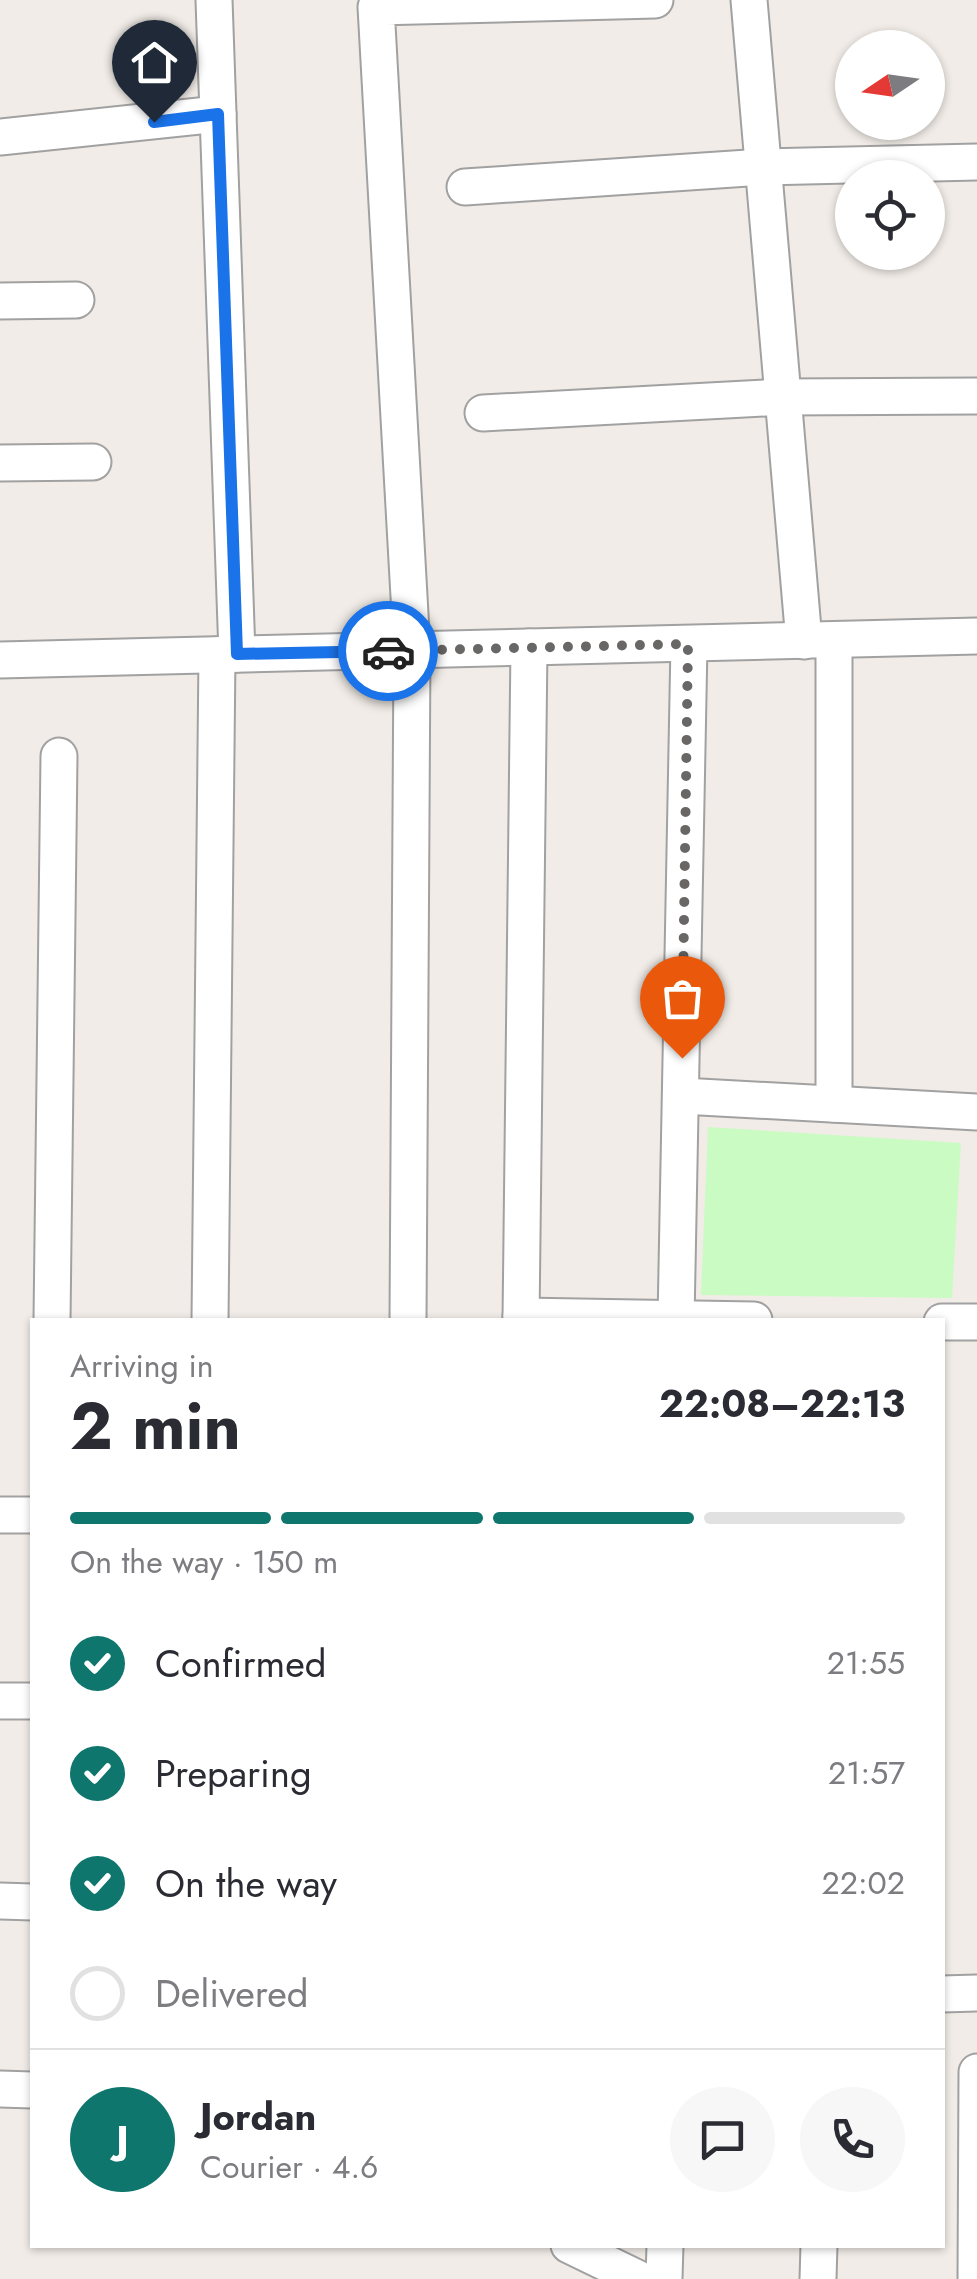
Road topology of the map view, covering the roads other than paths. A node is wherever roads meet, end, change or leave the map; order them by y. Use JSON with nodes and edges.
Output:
{"nodes":[{"id":1,"x":214,"y":0,"type":"edge"},
{"id":2,"x":655,"y":0,"type":"edge"},
{"id":3,"x":749,"y":0,"type":"edge"},
{"id":4,"x":218,"y":114,"type":"junction"},
{"id":5,"x":0,"y":137,"type":"edge"},
{"id":6,"x":977,"y":162,"type":"edge"},
{"id":7,"x":764,"y":167,"type":"junction"},
{"id":8,"x":465,"y":188,"type":"dead end"},
{"id":9,"x":76,"y":300,"type":"dead end"},
{"id":10,"x":0,"y":301,"type":"edge"},
{"id":11,"x":977,"y":396,"type":"edge"},
{"id":12,"x":783,"y":397,"type":"junction"},
{"id":13,"x":483,"y":412,"type":"dead end"},
{"id":14,"x":93,"y":462,"type":"dead end"},
{"id":15,"x":0,"y":463,"type":"edge"},
{"id":16,"x":977,"y":636,"type":"edge"},
{"id":17,"x":819,"y":641,"type":"junction"},
{"id":18,"x":688,"y":644,"type":"junction"},
{"id":19,"x":530,"y":647,"type":"junction"},
{"id":20,"x":412,"y":650,"type":"junction"},
{"id":21,"x":227,"y":654,"type":"junction"},
{"id":22,"x":0,"y":660,"type":"edge"},
{"id":23,"x":59,"y":756,"type":"dead end"},
{"id":24,"x":682,"y":1096,"type":"junction"},
{"id":25,"x":834,"y":1104,"type":"junction"},
{"id":26,"x":977,"y":1112,"type":"edge"},
{"id":27,"x":52,"y":1318,"type":"edge"},
{"id":28,"x":210,"y":1318,"type":"edge"},
{"id":29,"x":408,"y":1318,"type":"edge"},
{"id":30,"x":521,"y":1318,"type":"edge"},
{"id":31,"x":676,"y":1318,"type":"edge"},
{"id":32,"x":945,"y":1322,"type":"edge"},
{"id":33,"x":977,"y":1322,"type":"edge"},
{"id":34,"x":0,"y":1514,"type":"edge"},
{"id":35,"x":30,"y":1515,"type":"edge"},
{"id":36,"x":0,"y":1701,"type":"edge"},
{"id":37,"x":30,"y":1701,"type":"edge"},
{"id":38,"x":0,"y":1902,"type":"edge"},
{"id":39,"x":30,"y":1902,"type":"edge"},
{"id":40,"x":977,"y":1993,"type":"edge"},
{"id":41,"x":945,"y":1994,"type":"edge"},
{"id":42,"x":977,"y":2072,"type":"edge"},
{"id":43,"x":0,"y":2090,"type":"edge"},
{"id":44,"x":30,"y":2090,"type":"edge"},
{"id":45,"x":976,"y":2185,"type":"edge"},
{"id":46,"x":945,"y":2186,"type":"edge"},
{"id":47,"x":575,"y":2248,"type":"edge"},
{"id":48,"x":665,"y":2248,"type":"edge"},
{"id":49,"x":820,"y":2248,"type":"edge"},
{"id":50,"x":639,"y":2279,"type":"edge"},
{"id":51,"x":664,"y":2279,"type":"edge"},
{"id":52,"x":818,"y":2279,"type":"edge"},
{"id":53,"x":976,"y":2279,"type":"edge"}],
"edges":[{"from":1,"to":4,"type":"street"},
{"from":2,"to":20,"type":"street"},
{"from":3,"to":7,"type":"street"},
{"from":4,"to":5,"type":"street"},
{"from":4,"to":21,"type":"street"},
{"from":6,"to":7,"type":"street"},
{"from":7,"to":8,"type":"street"},
{"from":7,"to":12,"type":"street"},
{"from":9,"to":10,"type":"street"},
{"from":11,"to":12,"type":"street"},
{"from":12,"to":13,"type":"street"},
{"from":12,"to":17,"type":"street"},
{"from":14,"to":15,"type":"street"},
{"from":16,"to":17,"type":"street"},
{"from":17,"to":18,"type":"street"},
{"from":17,"to":25,"type":"street"},
{"from":18,"to":19,"type":"street"},
{"from":18,"to":24,"type":"street"},
{"from":19,"to":20,"type":"street"},
{"from":19,"to":30,"type":"street"},
{"from":20,"to":21,"type":"street"},
{"from":20,"to":29,"type":"street"},
{"from":21,"to":22,"type":"street"},
{"from":21,"to":28,"type":"street"},
{"from":23,"to":27,"type":"street"},
{"from":24,"to":25,"type":"street"},
{"from":24,"to":31,"type":"street"},
{"from":25,"to":26,"type":"street"},
{"from":32,"to":33,"type":"street"},
{"from":34,"to":35,"type":"street"},
{"from":36,"to":37,"type":"street"},
{"from":38,"to":39,"type":"street"},
{"from":40,"to":41,"type":"street"},
{"from":42,"to":45,"type":"street"},
{"from":43,"to":44,"type":"street"},
{"from":45,"to":46,"type":"street"},
{"from":45,"to":53,"type":"street"},
{"from":47,"to":50,"type":"street"},
{"from":48,"to":51,"type":"street"},
{"from":49,"to":52,"type":"street"}]}
